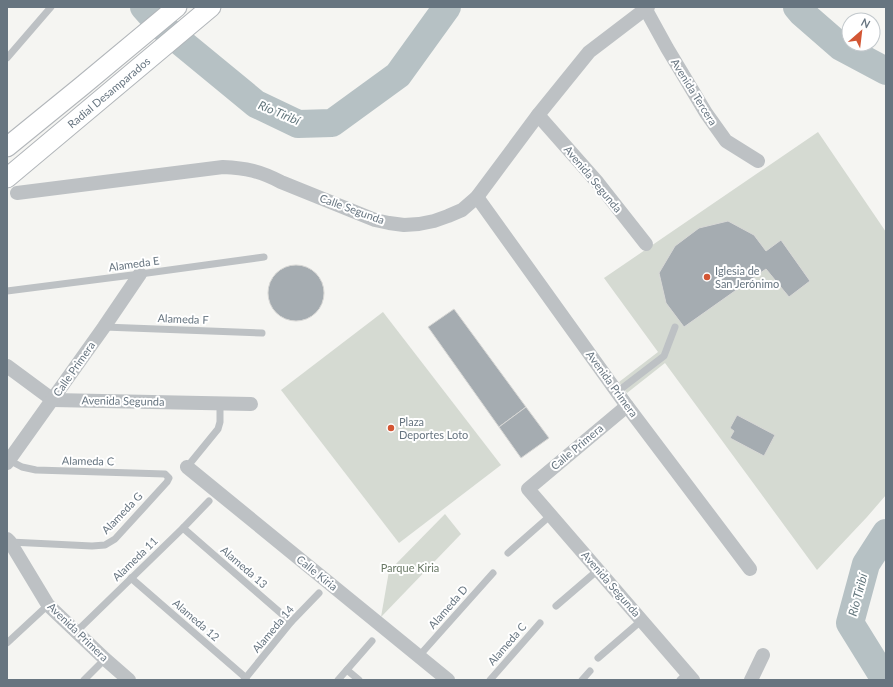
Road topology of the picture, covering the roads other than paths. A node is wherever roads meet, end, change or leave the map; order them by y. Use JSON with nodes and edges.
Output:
{"nodes":[{"id":1,"x":51,"y":7,"type":"edge"},
{"id":2,"x":177,"y":7,"type":"edge"},
{"id":3,"x":211,"y":7,"type":"edge"},
{"id":4,"x":647,"y":8,"type":"edge"},
{"id":5,"x":7,"y":58,"type":"edge"},
{"id":6,"x":538,"y":114,"type":"junction"},
{"id":7,"x":7,"y":147,"type":"edge"},
{"id":8,"x":758,"y":161,"type":"dead end"},
{"id":9,"x":12,"y":186,"type":"edge"},
{"id":10,"x":477,"y":197,"type":"junction"},
{"id":11,"x":646,"y":244,"type":"dead end"},
{"id":12,"x":264,"y":257,"type":"dead end"},
{"id":13,"x":140,"y":274,"type":"junction"},
{"id":14,"x":7,"y":291,"type":"edge"},
{"id":15,"x":104,"y":327,"type":"junction"},
{"id":16,"x":675,"y":327,"type":"dead end"},
{"id":17,"x":262,"y":333,"type":"dead end"},
{"id":18,"x":7,"y":366,"type":"edge"},
{"id":19,"x":617,"y":392,"type":"junction"},
{"id":20,"x":53,"y":400,"type":"junction"},
{"id":21,"x":220,"y":404,"type":"junction"},
{"id":22,"x":251,"y":404,"type":"dead end"},
{"id":23,"x":627,"y":406,"type":"junction"},
{"id":24,"x":8,"y":461,"type":"edge"},
{"id":25,"x":187,"y":467,"type":"joint"},
{"id":26,"x":169,"y":478,"type":"joint"},
{"id":27,"x":528,"y":489,"type":"joint"},
{"id":28,"x":209,"y":501,"type":"dead end"},
{"id":29,"x":551,"y":515,"type":"junction"},
{"id":30,"x":183,"y":528,"type":"junction"},
{"id":31,"x":8,"y":540,"type":"edge"},
{"id":32,"x":508,"y":553,"type":"dead end"},
{"id":33,"x":750,"y":569,"type":"dead end"},
{"id":34,"x":598,"y":570,"type":"junction"},
{"id":35,"x":493,"y":573,"type":"dead end"},
{"id":36,"x":132,"y":578,"type":"junction"},
{"id":37,"x":319,"y":593,"type":"dead end"},
{"id":38,"x":48,"y":605,"type":"junction"},
{"id":39,"x":556,"y":606,"type":"dead end"},
{"id":40,"x":642,"y":620,"type":"junction"},
{"id":41,"x":291,"y":622,"type":"junction"},
{"id":42,"x":540,"y":623,"type":"dead end"},
{"id":43,"x":76,"y":632,"type":"junction"},
{"id":44,"x":372,"y":640,"type":"dead end"},
{"id":45,"x":7,"y":643,"type":"edge"},
{"id":46,"x":763,"y":655,"type":"dead end"},
{"id":47,"x":420,"y":656,"type":"junction"},
{"id":48,"x":598,"y":658,"type":"dead end"},
{"id":49,"x":105,"y":660,"type":"junction"},
{"id":50,"x":347,"y":670,"type":"junction"},
{"id":51,"x":590,"y":671,"type":"dead end"},
{"id":52,"x":687,"y":678,"type":"edge"},
{"id":53,"x":245,"y":679,"type":"edge"},
{"id":54,"x":84,"y":680,"type":"edge"},
{"id":55,"x":128,"y":680,"type":"edge"},
{"id":56,"x":338,"y":680,"type":"edge"},
{"id":57,"x":359,"y":680,"type":"edge"},
{"id":58,"x":448,"y":680,"type":"edge"},
{"id":59,"x":490,"y":680,"type":"edge"},
{"id":60,"x":582,"y":680,"type":"edge"},
{"id":61,"x":751,"y":680,"type":"edge"}],
"edges":[{"from":1,"to":5,"type":"lane"},
{"from":2,"to":7,"type":"main road","name":"Radial Desamparados"},
{"from":3,"to":9,"type":"main road","name":"Radial Desamparados"},
{"from":4,"to":6,"type":"street","name":"Calle Segunda"},
{"from":4,"to":8,"type":"street","name":"Avenida Tercera"},
{"from":6,"to":10,"type":"street","name":"Calle Segunda"},
{"from":6,"to":11,"type":"street","name":"Avenida Segunda"},
{"from":9,"to":10,"type":"street","name":"Calle Segunda"},
{"from":10,"to":19,"type":"street","name":"Avenida Primera"},
{"from":12,"to":13,"type":"lane","name":"Alameda E"},
{"from":13,"to":14,"type":"lane","name":"Alameda E"},
{"from":13,"to":15,"type":"street","name":"Calle Primera"},
{"from":15,"to":17,"type":"lane","name":"Alameda F"},
{"from":15,"to":20,"type":"street","name":"Calle Primera"},
{"from":16,"to":19,"type":"lane"},
{"from":18,"to":20,"type":"street"},
{"from":19,"to":23,"type":"street","name":"Avenida Primera"},
{"from":20,"to":21,"type":"street","name":"Avenida Segunda"},
{"from":20,"to":24,"type":"street","name":"Calle Primera"},
{"from":21,"to":22,"type":"street","name":"Avenida Segunda"},
{"from":21,"to":25,"type":"lane"},
{"from":23,"to":27,"type":"street","name":"Calle Primera"},
{"from":23,"to":33,"type":"street","name":"Avenida Primera"},
{"from":24,"to":26,"type":"lane","name":"Alameda C"},
{"from":25,"to":47,"type":"street","name":"Calle Kiria"},
{"from":26,"to":31,"type":"lane","name":"Alameda G"},
{"from":27,"to":29,"type":"street","name":"Avenida Segunda"},
{"from":28,"to":30,"type":"lane","name":"Alameda 11"},
{"from":29,"to":32,"type":"lane"},
{"from":29,"to":34,"type":"street","name":"Avenida Segunda"},
{"from":30,"to":36,"type":"lane","name":"Alameda 11"},
{"from":30,"to":41,"type":"lane","name":"Alameda 13"},
{"from":31,"to":38,"type":"street","name":"Avenida Primera"},
{"from":34,"to":39,"type":"lane"},
{"from":34,"to":40,"type":"street","name":"Avenida Segunda"},
{"from":35,"to":47,"type":"lane","name":"Alameda D"},
{"from":36,"to":43,"type":"lane","name":"Alameda 11"},
{"from":36,"to":53,"type":"lane","name":"Alameda 12"},
{"from":37,"to":41,"type":"lane","name":"Alameda 14"},
{"from":38,"to":43,"type":"street","name":"Avenida Primera"},
{"from":38,"to":45,"type":"lane"},
{"from":40,"to":48,"type":"lane"},
{"from":40,"to":52,"type":"street","name":"Avenida Segunda"},
{"from":41,"to":53,"type":"lane","name":"Alameda 14"},
{"from":42,"to":59,"type":"lane","name":"Alameda C"},
{"from":43,"to":49,"type":"street","name":"Avenida Primera"},
{"from":44,"to":50,"type":"lane"},
{"from":46,"to":61,"type":"street"},
{"from":47,"to":58,"type":"street","name":"Calle Kiria"},
{"from":49,"to":54,"type":"lane"},
{"from":49,"to":55,"type":"street","name":"Avenida Primera"},
{"from":50,"to":56,"type":"lane"},
{"from":50,"to":57,"type":"lane"},
{"from":51,"to":60,"type":"lane"}]}
